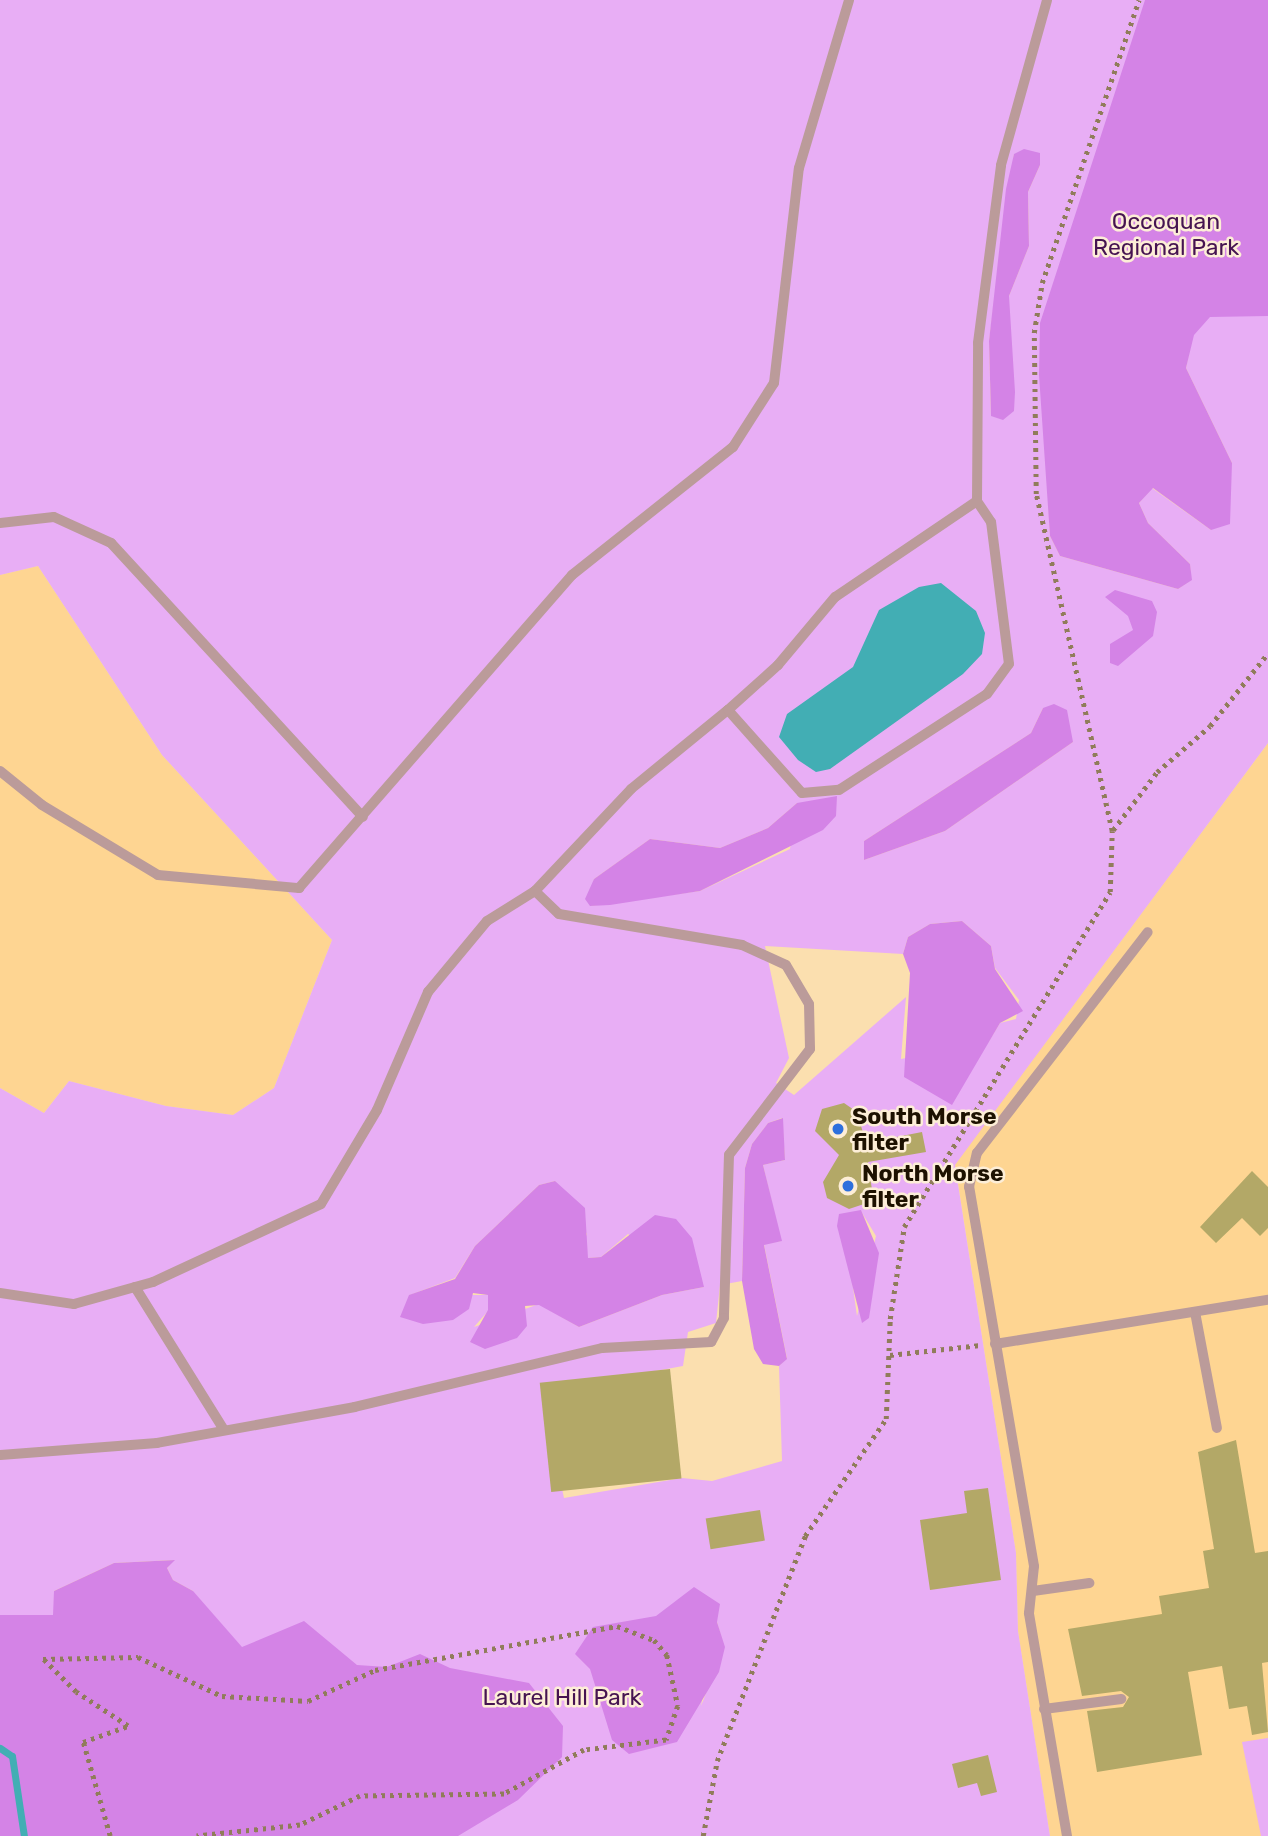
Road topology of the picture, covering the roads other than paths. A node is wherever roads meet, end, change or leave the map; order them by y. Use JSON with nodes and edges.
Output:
{"nodes":[{"id":1,"x":849,"y":0,"type":"edge"},
{"id":2,"x":1047,"y":0,"type":"edge"},
{"id":3,"x":977,"y":501,"type":"junction"},
{"id":4,"x":0,"y":523,"type":"edge"},
{"id":5,"x":727,"y":710,"type":"junction"},
{"id":6,"x":0,"y":771,"type":"edge"},
{"id":7,"x":363,"y":817,"type":"junction"},
{"id":8,"x":535,"y":891,"type":"junction"},
{"id":9,"x":1148,"y":932,"type":"dead end"},
{"id":10,"x":135,"y":1287,"type":"junction"},
{"id":11,"x":0,"y":1293,"type":"edge"},
{"id":12,"x":1268,"y":1300,"type":"edge"},
{"id":13,"x":1195,"y":1312,"type":"junction"},
{"id":14,"x":995,"y":1344,"type":"junction"},
{"id":15,"x":1217,"y":1428,"type":"dead end"},
{"id":16,"x":225,"y":1430,"type":"junction"},
{"id":17,"x":0,"y":1455,"type":"edge"},
{"id":18,"x":1089,"y":1583,"type":"dead end"},
{"id":19,"x":1033,"y":1591,"type":"junction"},
{"id":20,"x":1121,"y":1699,"type":"dead end"},
{"id":21,"x":1044,"y":1709,"type":"junction"},
{"id":22,"x":1066,"y":1836,"type":"edge"}],
"edges":[{"from":1,"to":7,"type":"lane"},
{"from":2,"to":3,"type":"lane"},
{"from":3,"to":5,"type":"lane"},
{"from":3,"to":5,"type":"lane"},
{"from":4,"to":7,"type":"lane"},
{"from":5,"to":8,"type":"lane"},
{"from":6,"to":7,"type":"lane"},
{"from":8,"to":10,"type":"lane"},
{"from":8,"to":16,"type":"lane"},
{"from":9,"to":14,"type":"lane"},
{"from":10,"to":11,"type":"lane"},
{"from":10,"to":16,"type":"lane"},
{"from":12,"to":13,"type":"lane"},
{"from":13,"to":14,"type":"lane"},
{"from":13,"to":15,"type":"lane"},
{"from":14,"to":19,"type":"lane"},
{"from":16,"to":17,"type":"lane"},
{"from":18,"to":19,"type":"lane"},
{"from":19,"to":21,"type":"lane"},
{"from":20,"to":21,"type":"lane"},
{"from":21,"to":22,"type":"lane"}]}
